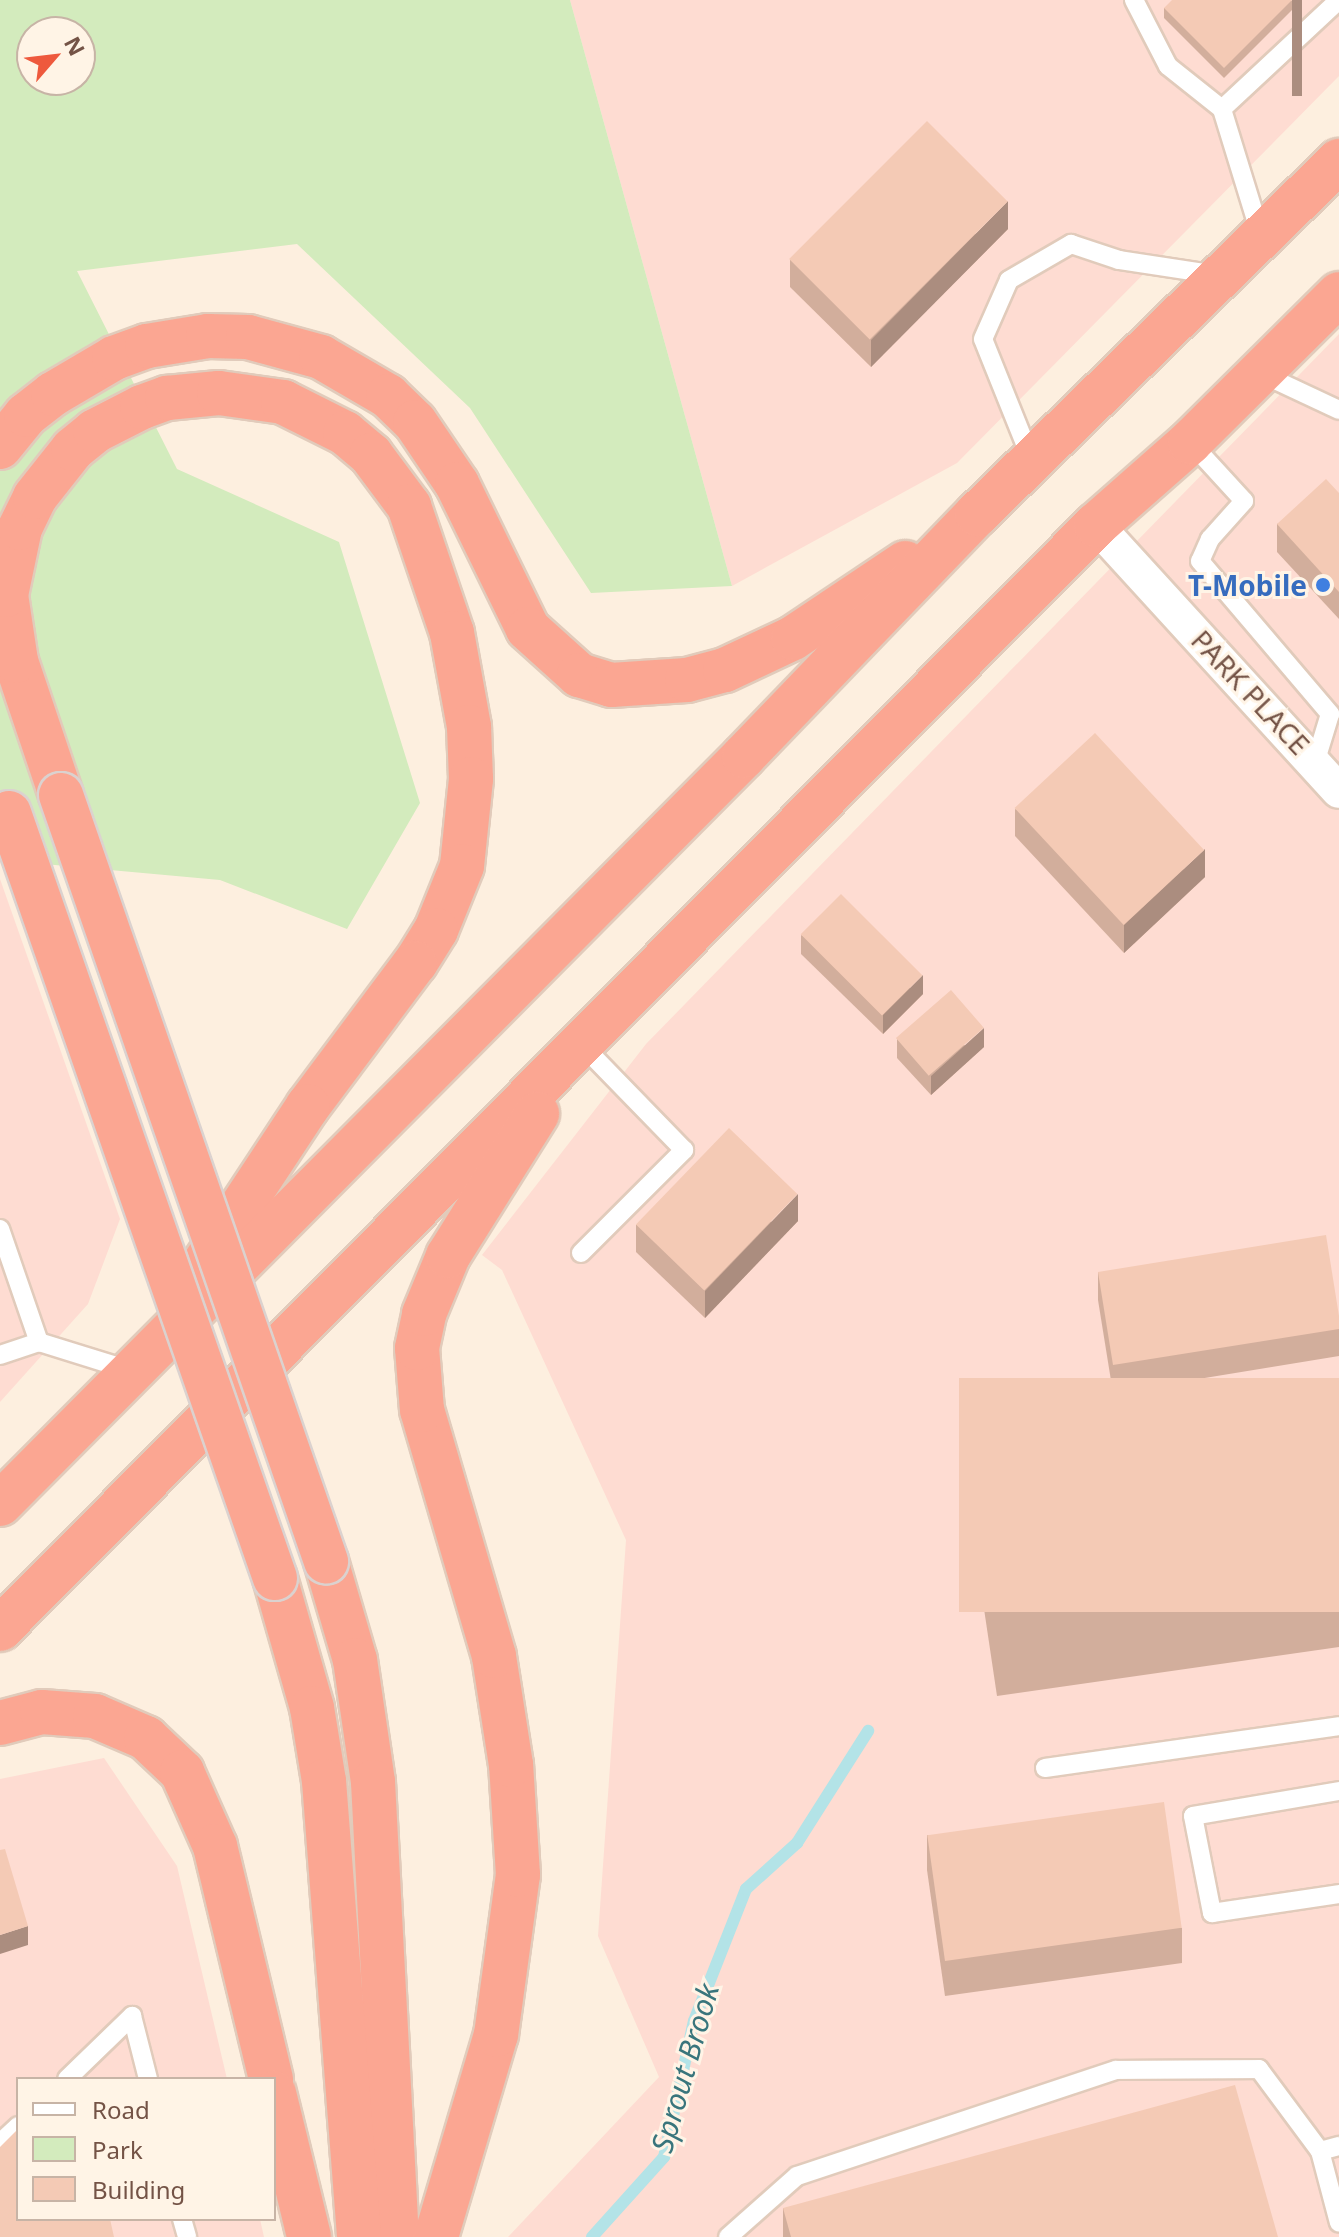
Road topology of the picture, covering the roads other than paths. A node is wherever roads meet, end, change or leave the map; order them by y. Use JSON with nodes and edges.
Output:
{"nodes":[{"id":1,"x":1134,"y":0,"type":"edge"},
{"id":2,"x":1339,"y":0,"type":"edge"},
{"id":3,"x":1222,"y":109,"type":"junction"},
{"id":4,"x":1339,"y":161,"type":"edge"},
{"id":5,"x":1261,"y":236,"type":"junction"},
{"id":6,"x":1221,"y":276,"type":"junction"},
{"id":7,"x":1339,"y":294,"type":"edge"},
{"id":8,"x":1260,"y":373,"type":"junction"},
{"id":9,"x":1339,"y":410,"type":"edge"},
{"id":10,"x":1190,"y":442,"type":"junction"},
{"id":11,"x":0,"y":447,"type":"edge"},
{"id":12,"x":1032,"y":461,"type":"junction"},
{"id":13,"x":977,"y":514,"type":"junction"},
{"id":14,"x":1096,"y":525,"type":"junction"},
{"id":15,"x":1315,"y":763,"type":"junction"},
{"id":16,"x":1339,"y":791,"type":"edge"},
{"id":17,"x":5,"y":799,"type":"edge"},
{"id":18,"x":581,"y":1044,"type":"junction"},
{"id":19,"x":0,"y":1229,"type":"edge"},
{"id":20,"x":581,"y":1253,"type":"dead end"},
{"id":21,"x":39,"y":1342,"type":"junction"},
{"id":22,"x":0,"y":1355,"type":"edge"},
{"id":23,"x":137,"y":1366,"type":"junction"},
{"id":24,"x":0,"y":1504,"type":"edge"},
{"id":25,"x":0,"y":1629,"type":"edge"},
{"id":26,"x":0,"y":1723,"type":"edge"},
{"id":27,"x":1339,"y":1726,"type":"edge"},
{"id":28,"x":1045,"y":1768,"type":"dead end"},
{"id":29,"x":1339,"y":1791,"type":"edge"},
{"id":30,"x":1339,"y":1894,"type":"edge"},
{"id":31,"x":69,"y":2077,"type":"edge"},
{"id":32,"x":147,"y":2077,"type":"edge"},
{"id":33,"x":271,"y":2077,"type":"edge"},
{"id":34,"x":276,"y":2101,"type":"edge"},
{"id":35,"x":16,"y":2128,"type":"edge"},
{"id":36,"x":0,"y":2143,"type":"edge"},
{"id":37,"x":1339,"y":2146,"type":"edge"},
{"id":38,"x":1320,"y":2151,"type":"junction"},
{"id":39,"x":1339,"y":2223,"type":"edge"},
{"id":40,"x":309,"y":2237,"type":"edge"},
{"id":41,"x":359,"y":2237,"type":"edge"},
{"id":42,"x":397,"y":2237,"type":"edge"},
{"id":43,"x":436,"y":2237,"type":"edge"},
{"id":44,"x":728,"y":2237,"type":"edge"}],
"edges":[{"from":1,"to":3,"type":"lane"},
{"from":2,"to":3,"type":"lane"},
{"from":3,"to":5,"type":"lane"},
{"from":4,"to":5,"type":"highway"},
{"from":5,"to":6,"type":"highway"},
{"from":6,"to":12,"type":"highway"},
{"from":6,"to":12,"type":"lane"},
{"from":7,"to":8,"type":"highway"},
{"from":8,"to":9,"type":"lane"},
{"from":8,"to":10,"type":"highway"},
{"from":10,"to":14,"type":"highway"},
{"from":10,"to":15,"type":"lane"},
{"from":11,"to":13,"type":"highway"},
{"from":12,"to":13,"type":"highway"},
{"from":13,"to":23,"type":"highway"},
{"from":14,"to":15,"type":"street","name":"PARK PLACE"},
{"from":14,"to":18,"type":"highway"},
{"from":15,"to":16,"type":"street","name":"PARK PLACE"},
{"from":17,"to":41,"type":"highway","bridge":true},
{"from":18,"to":20,"type":"lane"},
{"from":18,"to":25,"type":"highway"},
{"from":18,"to":43,"type":"highway"},
{"from":19,"to":21,"type":"lane"},
{"from":21,"to":22,"type":"lane"},
{"from":21,"to":23,"type":"lane"},
{"from":23,"to":24,"type":"highway"},
{"from":23,"to":42,"type":"highway","bridge":true},
{"from":26,"to":33,"type":"highway"},
{"from":27,"to":28,"type":"lane"},
{"from":29,"to":30,"type":"lane"},
{"from":31,"to":32,"type":"lane"},
{"from":34,"to":40,"type":"highway"},
{"from":35,"to":36,"type":"lane"},
{"from":37,"to":38,"type":"lane"},
{"from":38,"to":39,"type":"lane"},
{"from":38,"to":44,"type":"lane"}]}
